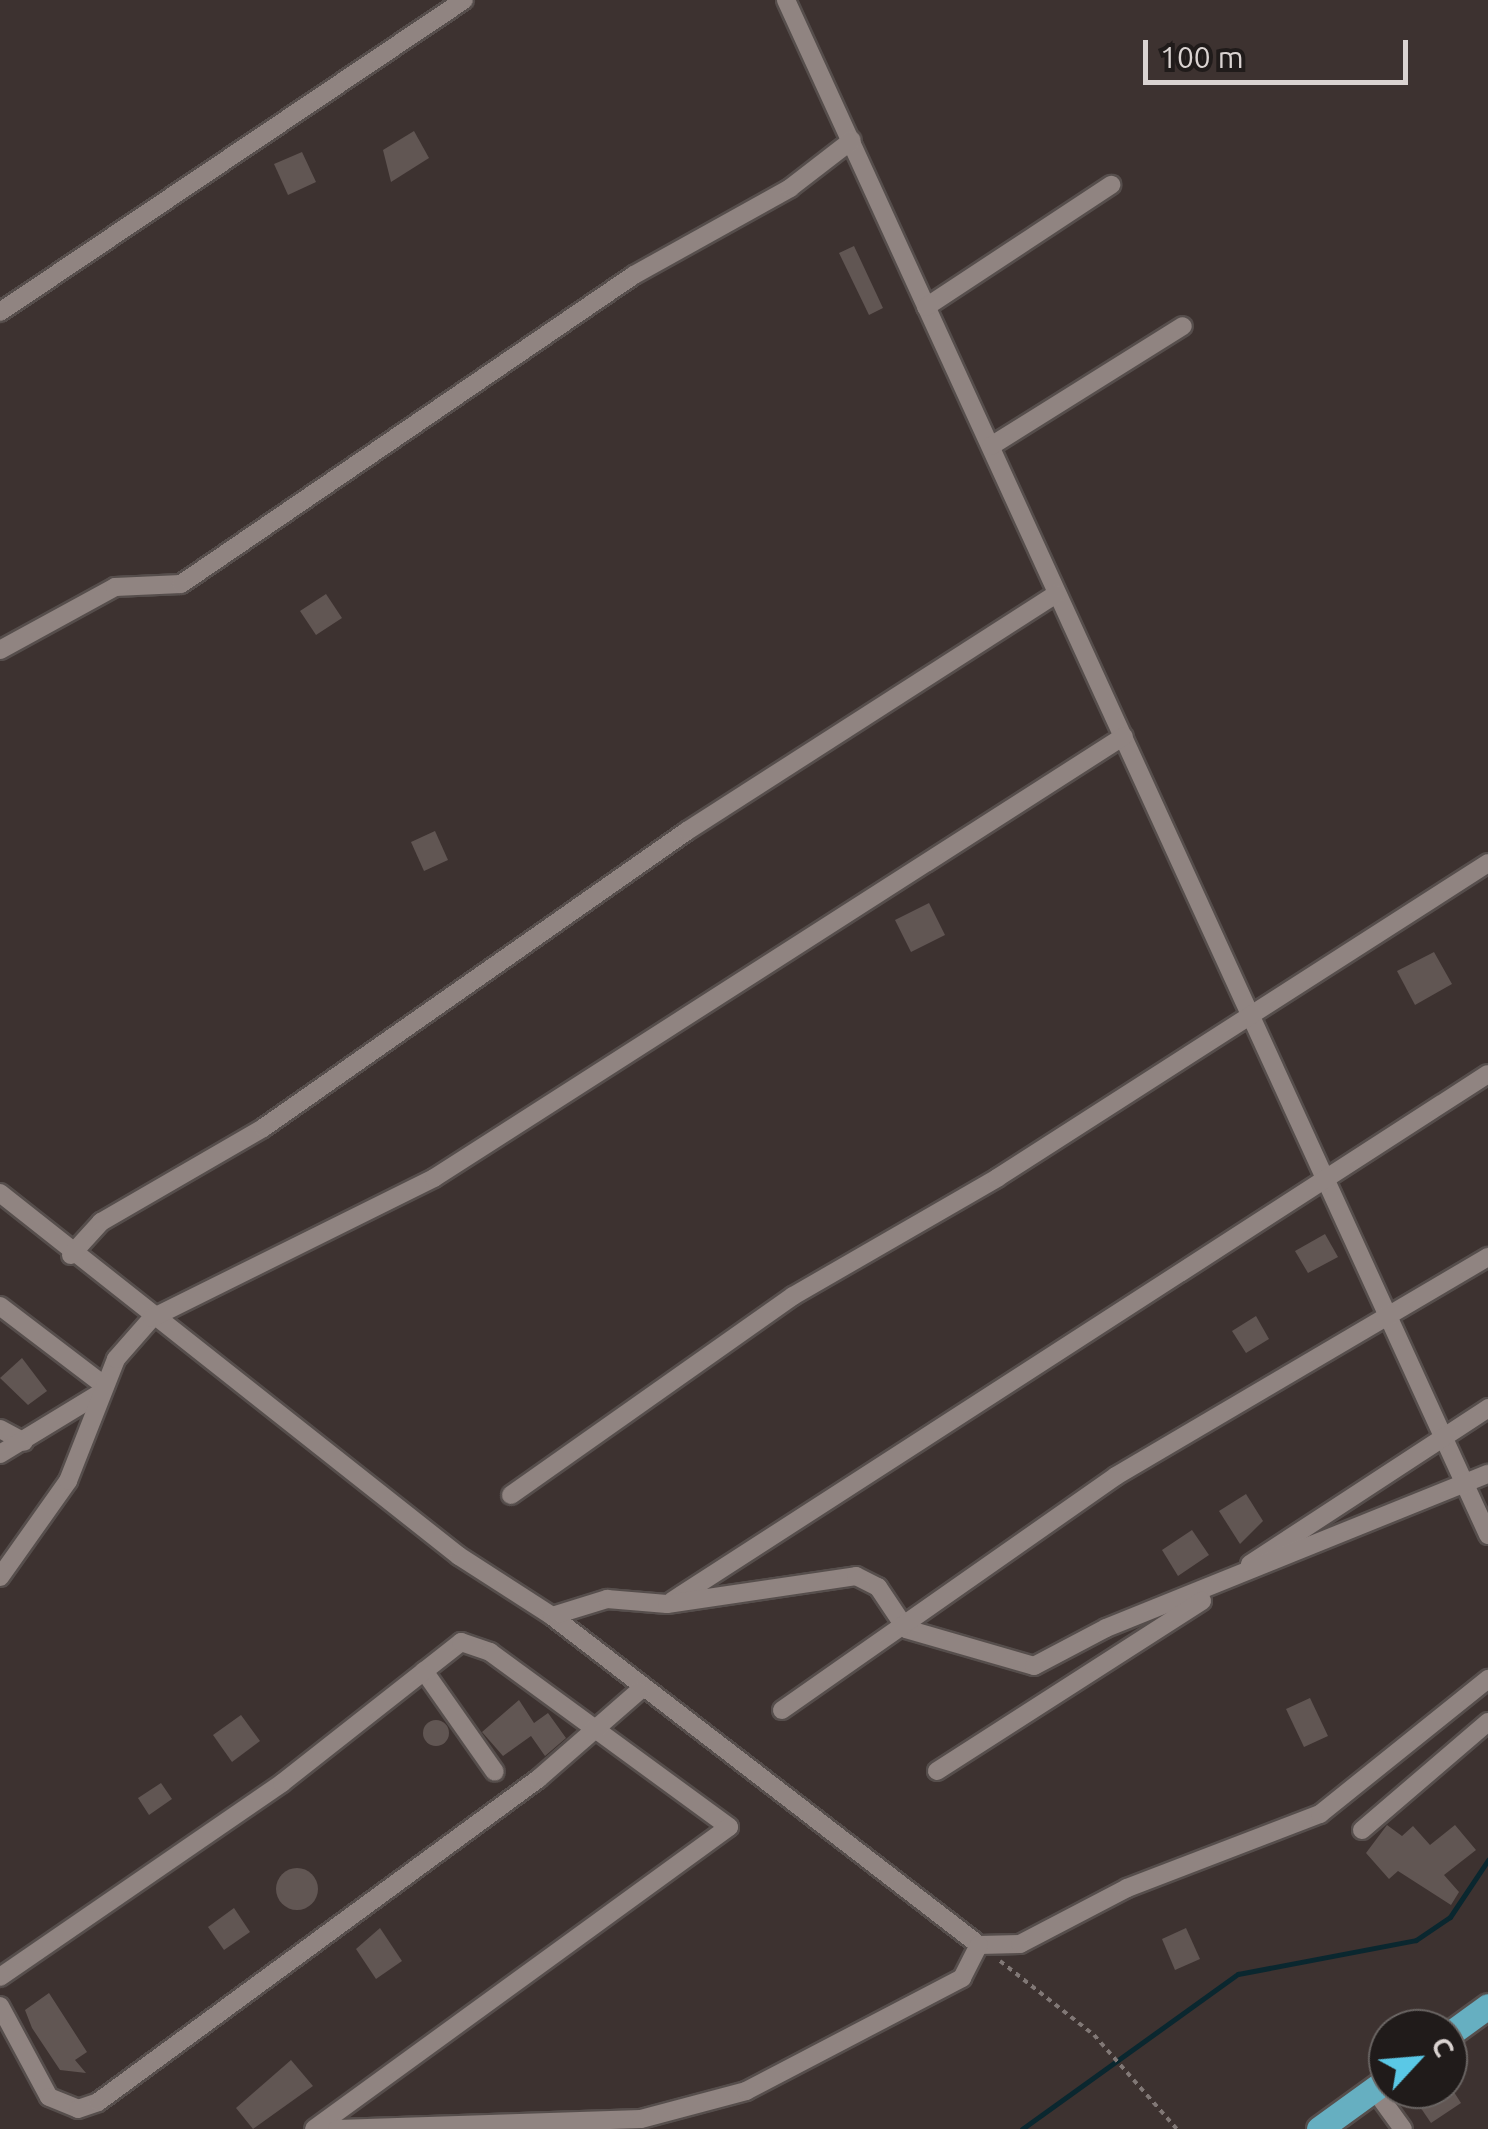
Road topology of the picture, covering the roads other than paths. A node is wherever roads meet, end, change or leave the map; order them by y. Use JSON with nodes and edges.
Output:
{"nodes":[{"id":1,"x":464,"y":0,"type":"edge"},
{"id":2,"x":786,"y":0,"type":"edge"},
{"id":3,"x":852,"y":140,"type":"junction"},
{"id":4,"x":1111,"y":185,"type":"dead end"},
{"id":5,"x":926,"y":306,"type":"junction"},
{"id":6,"x":0,"y":312,"type":"edge"},
{"id":7,"x":1183,"y":326,"type":"dead end"},
{"id":8,"x":991,"y":446,"type":"junction"},
{"id":9,"x":1056,"y":594,"type":"junction"},
{"id":10,"x":0,"y":650,"type":"edge"},
{"id":11,"x":1124,"y":736,"type":"junction"},
{"id":12,"x":1488,"y":863,"type":"edge"},
{"id":13,"x":1254,"y":1014,"type":"junction"},
{"id":14,"x":1488,"y":1074,"type":"edge"},
{"id":15,"x":1324,"y":1178,"type":"junction"},
{"id":16,"x":0,"y":1193,"type":"edge"},
{"id":17,"x":71,"y":1255,"type":"junction"},
{"id":18,"x":1488,"y":1257,"type":"edge"},
{"id":19,"x":0,"y":1306,"type":"edge"},
{"id":20,"x":152,"y":1318,"type":"junction"},
{"id":21,"x":1392,"y":1318,"type":"junction"},
{"id":22,"x":104,"y":1388,"type":"junction"},
{"id":23,"x":1488,"y":1408,"type":"edge"},
{"id":24,"x":0,"y":1429,"type":"edge"},
{"id":25,"x":1447,"y":1437,"type":"junction"},
{"id":26,"x":24,"y":1442,"type":"junction"},
{"id":27,"x":0,"y":1454,"type":"edge"},
{"id":28,"x":1488,"y":1474,"type":"edge"},
{"id":29,"x":1466,"y":1484,"type":"junction"},
{"id":30,"x":511,"y":1495,"type":"dead end"},
{"id":31,"x":1488,"y":1535,"type":"edge"},
{"id":32,"x":0,"y":1577,"type":"edge"},
{"id":33,"x":1232,"y":1580,"type":"junction"},
{"id":34,"x":668,"y":1604,"type":"junction"},
{"id":35,"x":552,"y":1616,"type":"junction"},
{"id":36,"x":901,"y":1625,"type":"junction"},
{"id":37,"x":424,"y":1671,"type":"junction"},
{"id":38,"x":1488,"y":1679,"type":"edge"},
{"id":39,"x":639,"y":1691,"type":"junction"},
{"id":40,"x":782,"y":1710,"type":"dead end"},
{"id":41,"x":1488,"y":1722,"type":"edge"},
{"id":42,"x":601,"y":1729,"type":"junction"},
{"id":43,"x":936,"y":1771,"type":"dead end"},
{"id":44,"x":495,"y":1772,"type":"dead end"},
{"id":45,"x":1362,"y":1830,"type":"dead end"},
{"id":46,"x":980,"y":1945,"type":"junction"},
{"id":47,"x":0,"y":1978,"type":"edge"},
{"id":48,"x":0,"y":2006,"type":"edge"},
{"id":49,"x":1368,"y":2093,"type":"edge"},
{"id":50,"x":314,"y":2129,"type":"edge"},
{"id":51,"x":336,"y":2129,"type":"edge"},
{"id":52,"x":1319,"y":2129,"type":"edge"}],
"edges":[{"from":1,"to":6,"type":"street"},
{"from":2,"to":3,"type":"street"},
{"from":3,"to":5,"type":"street"},
{"from":3,"to":10,"type":"street"},
{"from":4,"to":5,"type":"street"},
{"from":5,"to":8,"type":"street"},
{"from":7,"to":8,"type":"street"},
{"from":8,"to":9,"type":"street"},
{"from":9,"to":11,"type":"street"},
{"from":9,"to":17,"type":"street"},
{"from":11,"to":13,"type":"street"},
{"from":11,"to":20,"type":"street"},
{"from":12,"to":13,"type":"street"},
{"from":13,"to":15,"type":"street"},
{"from":13,"to":30,"type":"street"},
{"from":14,"to":15,"type":"street"},
{"from":15,"to":21,"type":"street"},
{"from":15,"to":34,"type":"street"},
{"from":16,"to":17,"type":"street"},
{"from":17,"to":20,"type":"street"},
{"from":18,"to":21,"type":"street"},
{"from":19,"to":22,"type":"street"},
{"from":20,"to":22,"type":"street"},
{"from":20,"to":35,"type":"street"},
{"from":21,"to":25,"type":"street"},
{"from":21,"to":36,"type":"street"},
{"from":22,"to":26,"type":"street"},
{"from":22,"to":32,"type":"street"},
{"from":23,"to":25,"type":"street"},
{"from":24,"to":26,"type":"street"},
{"from":25,"to":29,"type":"street"},
{"from":25,"to":33,"type":"street"},
{"from":26,"to":27,"type":"street"},
{"from":28,"to":29,"type":"street"},
{"from":29,"to":31,"type":"street"},
{"from":29,"to":33,"type":"street"},
{"from":33,"to":36,"type":"street"},
{"from":33,"to":43,"type":"street"},
{"from":34,"to":35,"type":"street"},
{"from":34,"to":36,"type":"street"},
{"from":35,"to":39,"type":"street"},
{"from":36,"to":40,"type":"street"},
{"from":37,"to":42,"type":"street"},
{"from":37,"to":44,"type":"street"},
{"from":37,"to":47,"type":"street"},
{"from":38,"to":46,"type":"street"},
{"from":39,"to":42,"type":"street"},
{"from":39,"to":46,"type":"street"},
{"from":41,"to":45,"type":"street"},
{"from":42,"to":48,"type":"street"},
{"from":42,"to":50,"type":"street"},
{"from":46,"to":51,"type":"street"},
{"from":49,"to":52,"type":"main road"}]}
